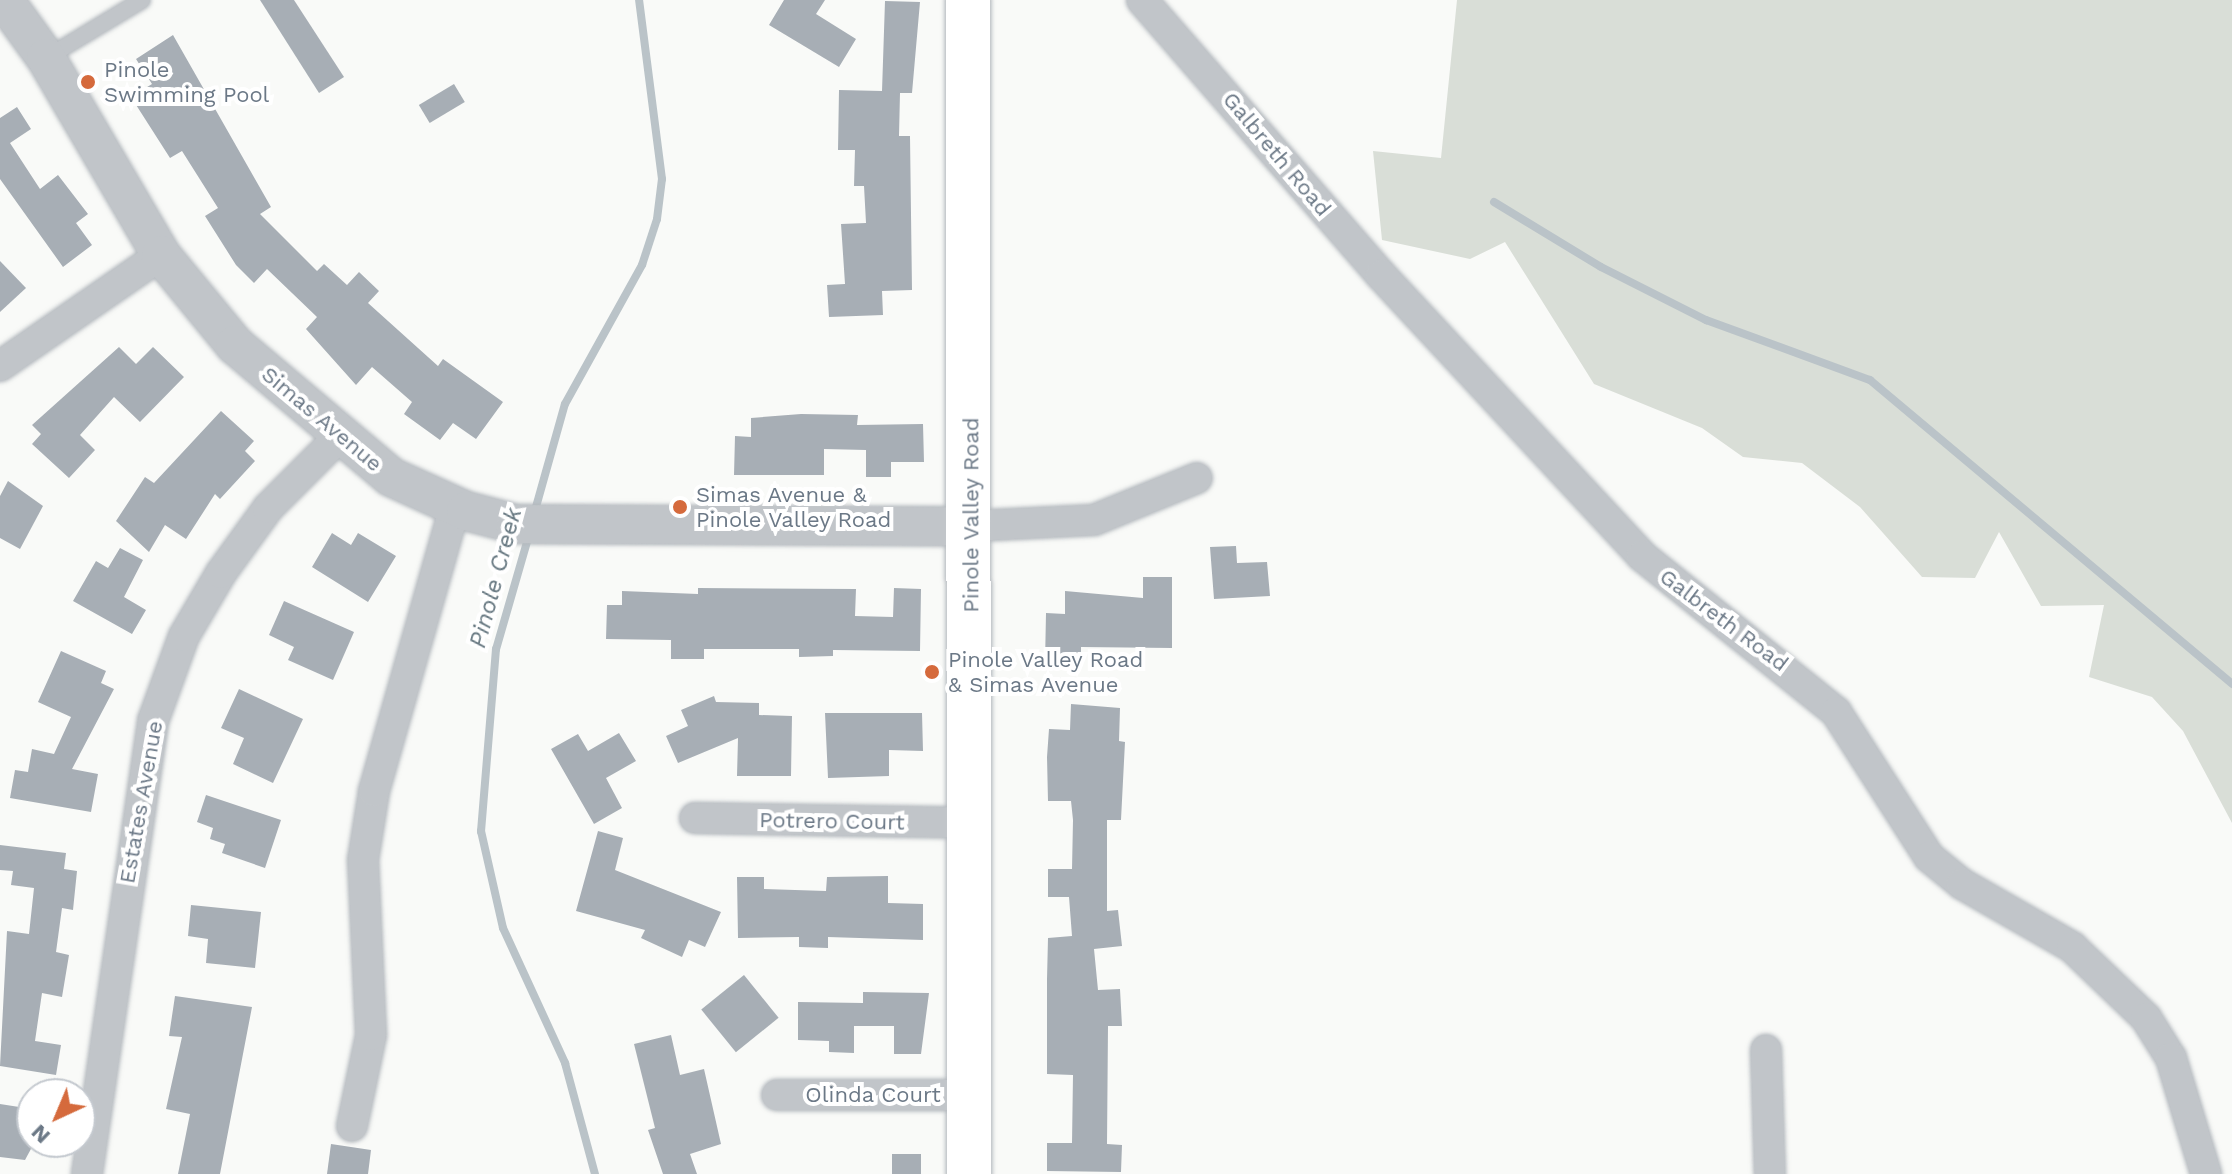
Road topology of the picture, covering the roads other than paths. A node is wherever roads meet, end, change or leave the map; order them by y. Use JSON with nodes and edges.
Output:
{"nodes":[{"id":1,"x":142,"y":0,"type":"edge"},
{"id":2,"x":968,"y":0,"type":"edge"},
{"id":3,"x":1142,"y":0,"type":"edge"},
{"id":4,"x":8,"y":1,"type":"edge"},
{"id":5,"x":46,"y":58,"type":"junction"},
{"id":6,"x":161,"y":255,"type":"junction"},
{"id":7,"x":0,"y":366,"type":"edge"},
{"id":8,"x":338,"y":438,"type":"junction"},
{"id":9,"x":1197,"y":478,"type":"dead end"},
{"id":10,"x":461,"y":508,"type":"junction"},
{"id":11,"x":972,"y":526,"type":"junction"},
{"id":12,"x":695,"y":818,"type":"dead end"},
{"id":13,"x":969,"y":823,"type":"junction"},
{"id":14,"x":1766,"y":1050,"type":"dead end"},
{"id":15,"x":777,"y":1095,"type":"dead end"},
{"id":16,"x":970,"y":1095,"type":"junction"},
{"id":17,"x":352,"y":1126,"type":"dead end"},
{"id":18,"x":87,"y":1174,"type":"edge"},
{"id":19,"x":969,"y":1174,"type":"edge"},
{"id":20,"x":1770,"y":1174,"type":"edge"},
{"id":21,"x":2206,"y":1174,"type":"edge"}],
"edges":[{"from":1,"to":5,"type":"lane"},
{"from":2,"to":11,"type":"main road","name":"Pinole Valley Road"},
{"from":3,"to":21,"type":"street","name":"Galbreth Road"},
{"from":4,"to":5,"type":"street","name":"Simas Avenue"},
{"from":5,"to":6,"type":"street","name":"Simas Avenue"},
{"from":6,"to":7,"type":"street"},
{"from":6,"to":8,"type":"street","name":"Simas Avenue"},
{"from":8,"to":10,"type":"street","name":"Simas Avenue"},
{"from":8,"to":18,"type":"street","name":"Estates Avenue"},
{"from":9,"to":11,"type":"street","name":"Simas Avenue"},
{"from":10,"to":11,"type":"street","name":"Simas Avenue"},
{"from":10,"to":17,"type":"street"},
{"from":11,"to":13,"type":"main road","name":"Pinole Valley Road"},
{"from":12,"to":13,"type":"street","name":"Potrero Court"},
{"from":13,"to":16,"type":"main road","name":"Pinole Valley Road"},
{"from":14,"to":20,"type":"street"},
{"from":15,"to":16,"type":"street","name":"Olinda Court"},
{"from":16,"to":19,"type":"main road","name":"Pinole Valley Road"}]}
